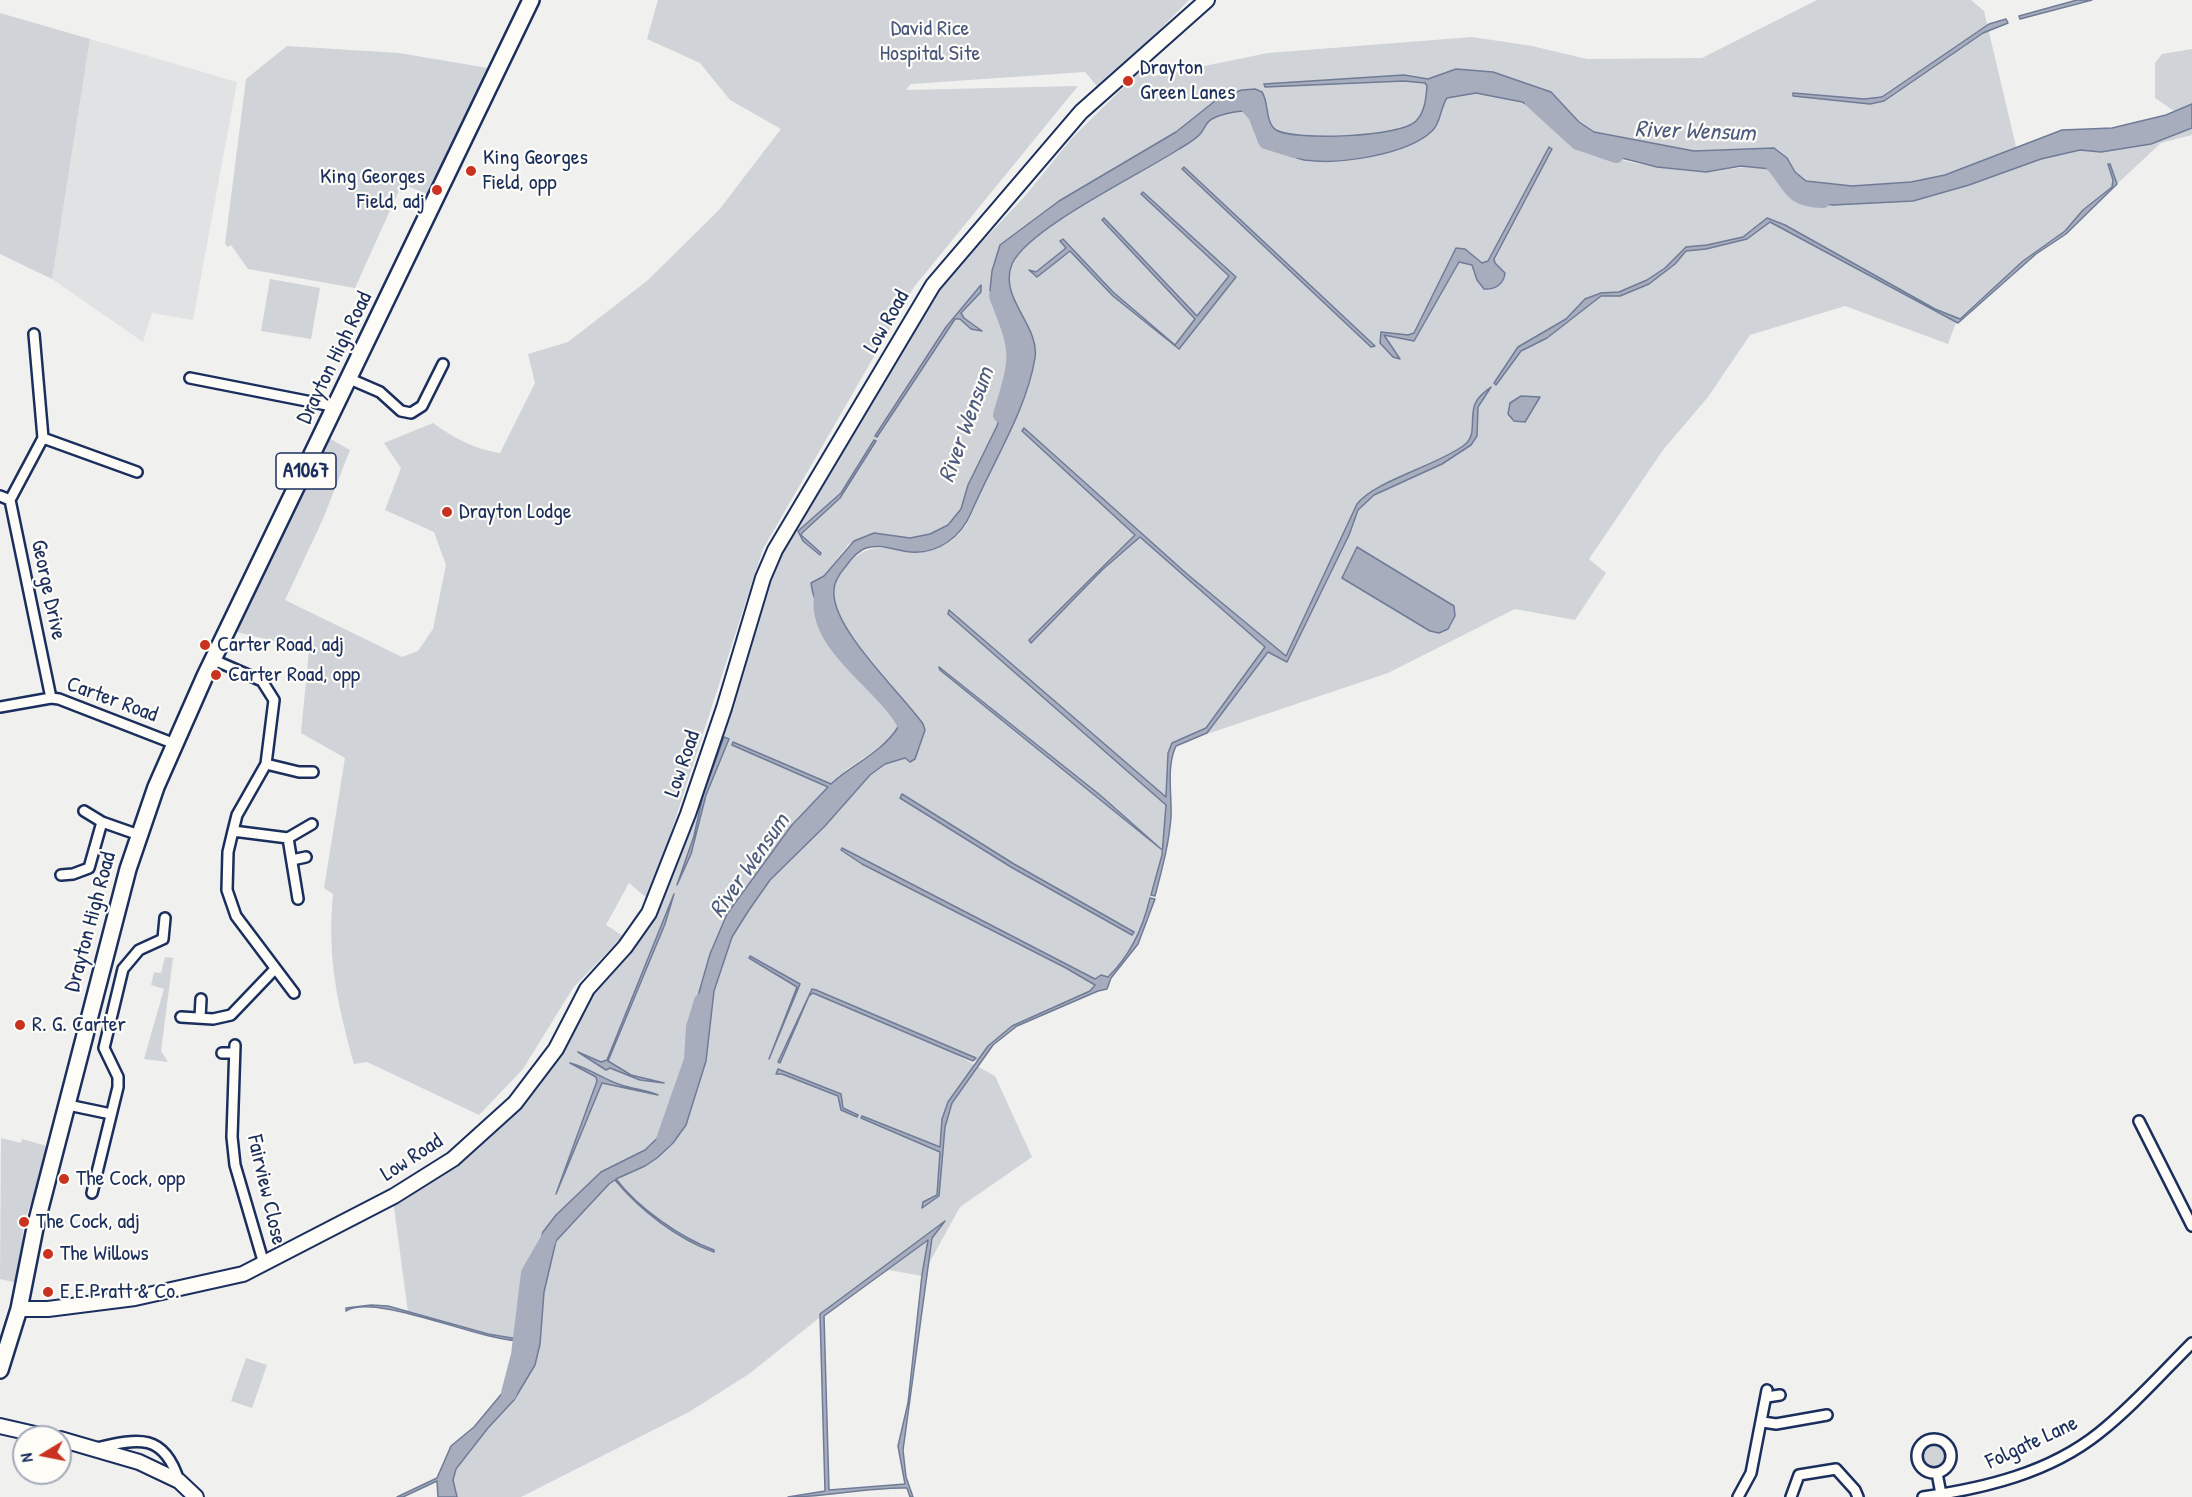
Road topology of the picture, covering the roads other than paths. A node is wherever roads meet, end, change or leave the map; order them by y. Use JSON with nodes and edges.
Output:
{"nodes":[{"id":1,"x":531,"y":0,"type":"edge"},
{"id":2,"x":1207,"y":0,"type":"edge"},
{"id":3,"x":34,"y":334,"type":"dead end"},
{"id":4,"x":449,"y":377,"type":"dead end"},
{"id":5,"x":190,"y":378,"type":"dead end"},
{"id":6,"x":350,"y":379,"type":"junction"},
{"id":7,"x":337,"y":407,"type":"junction"},
{"id":8,"x":43,"y":438,"type":"junction"},
{"id":9,"x":137,"y":472,"type":"dead end"},
{"id":10,"x":0,"y":496,"type":"edge"},
{"id":11,"x":10,"y":500,"type":"junction"},
{"id":12,"x":214,"y":660,"type":"junction"},
{"id":13,"x":51,"y":698,"type":"junction"},
{"id":14,"x":0,"y":707,"type":"edge"},
{"id":15,"x":175,"y":744,"type":"junction"},
{"id":16,"x":266,"y":764,"type":"junction"},
{"id":17,"x":313,"y":772,"type":"dead end"},
{"id":18,"x":84,"y":811,"type":"dead end"},
{"id":19,"x":102,"y":822,"type":"junction"},
{"id":20,"x":312,"y":824,"type":"dead end"},
{"id":21,"x":233,"y":831,"type":"junction"},
{"id":22,"x":139,"y":835,"type":"junction"},
{"id":23,"x":288,"y":838,"type":"junction"},
{"id":24,"x":306,"y":857,"type":"dead end"},
{"id":25,"x":292,"y":860,"type":"junction"},
{"id":26,"x":61,"y":875,"type":"dead end"},
{"id":27,"x":298,"y":899,"type":"dead end"},
{"id":28,"x":165,"y":918,"type":"dead end"},
{"id":29,"x":274,"y":970,"type":"junction"},
{"id":30,"x":294,"y":993,"type":"dead end"},
{"id":31,"x":201,"y":999,"type":"dead end"},
{"id":32,"x":181,"y":1017,"type":"dead end"},
{"id":33,"x":200,"y":1017,"type":"junction"},
{"id":34,"x":222,"y":1053,"type":"dead end"},
{"id":35,"x":68,"y":1104,"type":"junction"},
{"id":36,"x":111,"y":1114,"type":"junction"},
{"id":37,"x":2139,"y":1121,"type":"dead end"},
{"id":38,"x":92,"y":1193,"type":"dead end"},
{"id":39,"x":2192,"y":1226,"type":"edge"},
{"id":40,"x":264,"y":1264,"type":"junction"},
{"id":41,"x":19,"y":1309,"type":"junction"},
{"id":42,"x":2192,"y":1343,"type":"edge"},
{"id":43,"x":3,"y":1349,"type":"edge"},
{"id":44,"x":0,"y":1370,"type":"edge"},
{"id":45,"x":1780,"y":1395,"type":"dead end"},
{"id":46,"x":1827,"y":1415,"type":"dead end"},
{"id":47,"x":1763,"y":1422,"type":"junction"},
{"id":48,"x":72,"y":1442,"type":"edge"},
{"id":49,"x":97,"y":1448,"type":"junction"},
{"id":50,"x":1937,"y":1473,"type":"dead end"},
{"id":51,"x":179,"y":1480,"type":"junction"},
{"id":52,"x":1946,"y":1495,"type":"edge"},
{"id":53,"x":196,"y":1497,"type":"edge"},
{"id":54,"x":1738,"y":1497,"type":"edge"},
{"id":55,"x":1791,"y":1497,"type":"edge"},
{"id":56,"x":1858,"y":1497,"type":"edge"},
{"id":57,"x":1923,"y":1497,"type":"edge"}],
"edges":[{"from":1,"to":6,"type":"main road","name":"Drayton High Road","number":"A1067"},
{"from":2,"to":40,"type":"street","name":"Low Road"},
{"from":3,"to":8,"type":"street"},
{"from":4,"to":6,"type":"street"},
{"from":5,"to":7,"type":"street"},
{"from":6,"to":7,"type":"main road","name":"Drayton High Road","number":"A1067"},
{"from":7,"to":12,"type":"main road","name":"Drayton High Road","number":"A1067"},
{"from":8,"to":9,"type":"street"},
{"from":8,"to":11,"type":"street"},
{"from":10,"to":11,"type":"street"},
{"from":11,"to":13,"type":"street","name":"George Drive"},
{"from":12,"to":15,"type":"main road","name":"Drayton High Road","number":"A1067"},
{"from":12,"to":16,"type":"street"},
{"from":13,"to":14,"type":"street","name":"Carter Road"},
{"from":13,"to":15,"type":"street","name":"Carter Road"},
{"from":15,"to":22,"type":"main road","name":"Drayton High Road","number":"A1067"},
{"from":16,"to":17,"type":"street"},
{"from":16,"to":21,"type":"street"},
{"from":18,"to":19,"type":"street","name":"Drayton High Road"},
{"from":19,"to":22,"type":"street","name":"Drayton High Road"},
{"from":19,"to":26,"type":"street","name":"Drayton High Road"},
{"from":20,"to":23,"type":"street"},
{"from":21,"to":23,"type":"street"},
{"from":21,"to":29,"type":"street"},
{"from":22,"to":35,"type":"main road","name":"Drayton High Road","number":"A1067"},
{"from":23,"to":25,"type":"street"},
{"from":24,"to":25,"type":"street"},
{"from":25,"to":27,"type":"street"},
{"from":28,"to":36,"type":"street"},
{"from":29,"to":30,"type":"street"},
{"from":29,"to":33,"type":"street"},
{"from":31,"to":33,"type":"street"},
{"from":32,"to":33,"type":"street"},
{"from":34,"to":40,"type":"street","name":"Fairview Close"},
{"from":35,"to":36,"type":"street"},
{"from":35,"to":41,"type":"main road","name":"Drayton High Road","number":"A1067"},
{"from":36,"to":38,"type":"street"},
{"from":37,"to":39,"type":"street"},
{"from":40,"to":41,"type":"street","name":"Low Road"},
{"from":41,"to":43,"type":"main road","name":"Drayton High Road","number":"A1067"},
{"from":42,"to":52,"type":"street","name":"Folgate Lane"},
{"from":43,"to":44,"type":"main road","name":"Drayton High Road","number":"A1067"},
{"from":45,"to":47,"type":"street"},
{"from":46,"to":47,"type":"street"},
{"from":47,"to":54,"type":"street"},
{"from":48,"to":49,"type":"street"},
{"from":49,"to":51,"type":"street"},
{"from":49,"to":51,"type":"street"},
{"from":50,"to":52,"type":"street"},
{"from":51,"to":53,"type":"street"},
{"from":52,"to":57,"type":"street","name":"Folgate Lane"},
{"from":55,"to":56,"type":"street"}]}
